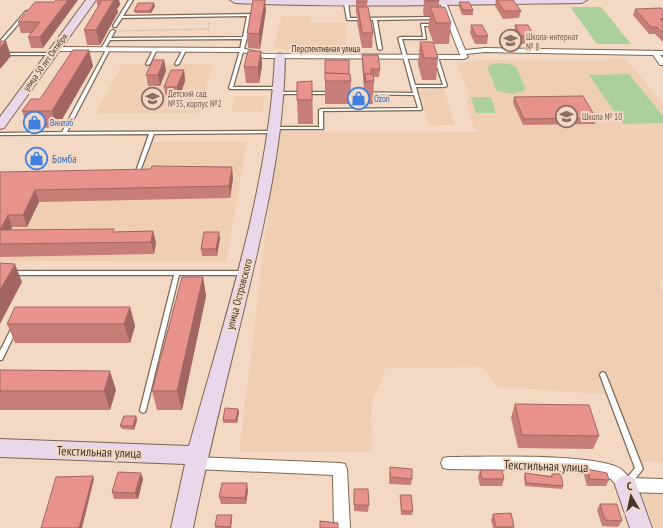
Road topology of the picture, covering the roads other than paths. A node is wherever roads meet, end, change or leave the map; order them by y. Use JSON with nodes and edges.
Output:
{"nodes":[{"id":1,"x":91,"y":0,"type":"edge"},
{"id":2,"x":131,"y":0,"type":"edge"},
{"id":3,"x":234,"y":0,"type":"edge"},
{"id":4,"x":512,"y":0,"type":"edge"},
{"id":5,"x":581,"y":0,"type":"edge"},
{"id":6,"x":270,"y":1,"type":"edge"},
{"id":7,"x":442,"y":1,"type":"edge"},
{"id":8,"x":346,"y":3,"type":"junction"},
{"id":9,"x":28,"y":10,"type":"edge"},
{"id":10,"x":250,"y":10,"type":"edge"},
{"id":11,"x":249,"y":14,"type":"junction"},
{"id":12,"x":121,"y":17,"type":"junction"},
{"id":13,"x":449,"y":18,"type":"junction"},
{"id":14,"x":375,"y":19,"type":"junction"},
{"id":15,"x":437,"y":26,"type":"edge"},
{"id":16,"x":245,"y":38,"type":"junction"},
{"id":17,"x":109,"y":39,"type":"junction"},
{"id":18,"x":0,"y":43,"type":"edge"},
{"id":19,"x":106,"y":49,"type":"junction"},
{"id":20,"x":156,"y":49,"type":"junction"},
{"id":21,"x":380,"y":49,"type":"dead end"},
{"id":22,"x":184,"y":50,"type":"junction"},
{"id":23,"x":242,"y":50,"type":"junction"},
{"id":24,"x":53,"y":51,"type":"junction"},
{"id":25,"x":462,"y":52,"type":"junction"},
{"id":26,"x":655,"y":53,"type":"junction"},
{"id":27,"x":663,"y":53,"type":"edge"},
{"id":28,"x":0,"y":54,"type":"edge"},
{"id":29,"x":280,"y":56,"type":"junction"},
{"id":30,"x":405,"y":57,"type":"junction"},
{"id":31,"x":436,"y":57,"type":"junction"},
{"id":32,"x":663,"y":63,"type":"edge"},
{"id":33,"x":148,"y":64,"type":"dead end"},
{"id":34,"x":177,"y":64,"type":"dead end"},
{"id":35,"x":413,"y":86,"type":"junction"},
{"id":36,"x":279,"y":90,"type":"junction"},
{"id":37,"x":415,"y":94,"type":"junction"},
{"id":38,"x":0,"y":125,"type":"edge"},
{"id":39,"x":273,"y":130,"type":"junction"},
{"id":40,"x":152,"y":133,"type":"junction"},
{"id":41,"x":0,"y":134,"type":"edge"},
{"id":42,"x":64,"y":134,"type":"junction"},
{"id":43,"x":137,"y":174,"type":"edge"},
{"id":44,"x":177,"y":273,"type":"junction"},
{"id":45,"x":245,"y":273,"type":"junction"},
{"id":46,"x":3,"y":274,"type":"edge"},
{"id":47,"x":18,"y":321,"type":"edge"},
{"id":48,"x":0,"y":358,"type":"edge"},
{"id":49,"x":603,"y":374,"type":"dead end"},
{"id":50,"x":143,"y":410,"type":"dead end"},
{"id":51,"x":0,"y":448,"type":"edge"},
{"id":52,"x":196,"y":459,"type":"junction"},
{"id":53,"x":448,"y":463,"type":"dead end"},
{"id":54,"x":626,"y":485,"type":"junction"},
{"id":55,"x":663,"y":486,"type":"edge"},
{"id":56,"x":182,"y":528,"type":"edge"},
{"id":57,"x":342,"y":528,"type":"edge"},
{"id":58,"x":641,"y":528,"type":"edge"}],
"edges":[{"from":1,"to":24,"type":"street","name":"улица 50 лет Октября"},
{"from":2,"to":12,"type":"lane"},
{"from":3,"to":6,"type":"street"},
{"from":4,"to":5,"type":"street"},
{"from":4,"to":7,"type":"street"},
{"from":6,"to":8,"type":"street"},
{"from":7,"to":8,"type":"street"},
{"from":7,"to":13,"type":"street"},
{"from":8,"to":14,"type":"lane"},
{"from":9,"to":18,"type":"lane"},
{"from":10,"to":11,"type":"lane"},
{"from":11,"to":12,"type":"lane"},
{"from":11,"to":16,"type":"lane"},
{"from":12,"to":17,"type":"lane"},
{"from":13,"to":14,"type":"lane"},
{"from":13,"to":25,"type":"street"},
{"from":14,"to":21,"type":"lane"},
{"from":15,"to":30,"type":"lane"},
{"from":16,"to":17,"type":"lane"},
{"from":16,"to":23,"type":"lane"},
{"from":17,"to":19,"type":"lane"},
{"from":19,"to":20,"type":"street","name":"Перспективная улица"},
{"from":19,"to":24,"type":"street","name":"Перспективная улица"},
{"from":19,"to":42,"type":"lane"},
{"from":20,"to":22,"type":"street","name":"Перспективная улица"},
{"from":20,"to":33,"type":"lane"},
{"from":22,"to":23,"type":"street","name":"Перспективная улица"},
{"from":22,"to":34,"type":"lane"},
{"from":23,"to":29,"type":"street","name":"Перспективная улица"},
{"from":23,"to":36,"type":"lane"},
{"from":24,"to":28,"type":"lane"},
{"from":24,"to":38,"type":"street","name":"улица 50 лет Октября"},
{"from":25,"to":26,"type":"street","name":"Перспективная улица"},
{"from":25,"to":31,"type":"street","name":"Перспективная улица"},
{"from":26,"to":27,"type":"street","name":"Перспективная улица"},
{"from":26,"to":32,"type":"street"},
{"from":29,"to":30,"type":"street","name":"Перспективная улица"},
{"from":29,"to":36,"type":"street","name":"улица Островского"},
{"from":30,"to":31,"type":"street","name":"Перспективная улица"},
{"from":30,"to":35,"type":"lane"},
{"from":31,"to":35,"type":"lane"},
{"from":35,"to":37,"type":"lane"},
{"from":36,"to":37,"type":"lane"},
{"from":36,"to":39,"type":"street","name":"улица Островского"},
{"from":37,"to":39,"type":"lane"},
{"from":39,"to":40,"type":"lane"},
{"from":39,"to":45,"type":"street","name":"улица Островского"},
{"from":40,"to":42,"type":"lane"},
{"from":40,"to":43,"type":"lane"},
{"from":41,"to":42,"type":"lane"},
{"from":44,"to":45,"type":"lane"},
{"from":44,"to":46,"type":"lane"},
{"from":44,"to":50,"type":"lane"},
{"from":45,"to":52,"type":"street","name":"улица Островского"},
{"from":47,"to":48,"type":"lane"},
{"from":49,"to":54,"type":"lane"},
{"from":51,"to":52,"type":"street","name":"Текстильная улица"},
{"from":52,"to":56,"type":"street","name":"улица Островского"},
{"from":52,"to":57,"type":"street","name":"Текстильная улица"},
{"from":53,"to":54,"type":"street","name":"Текстильная улица"},
{"from":54,"to":55,"type":"street"},
{"from":54,"to":58,"type":"street"}]}
